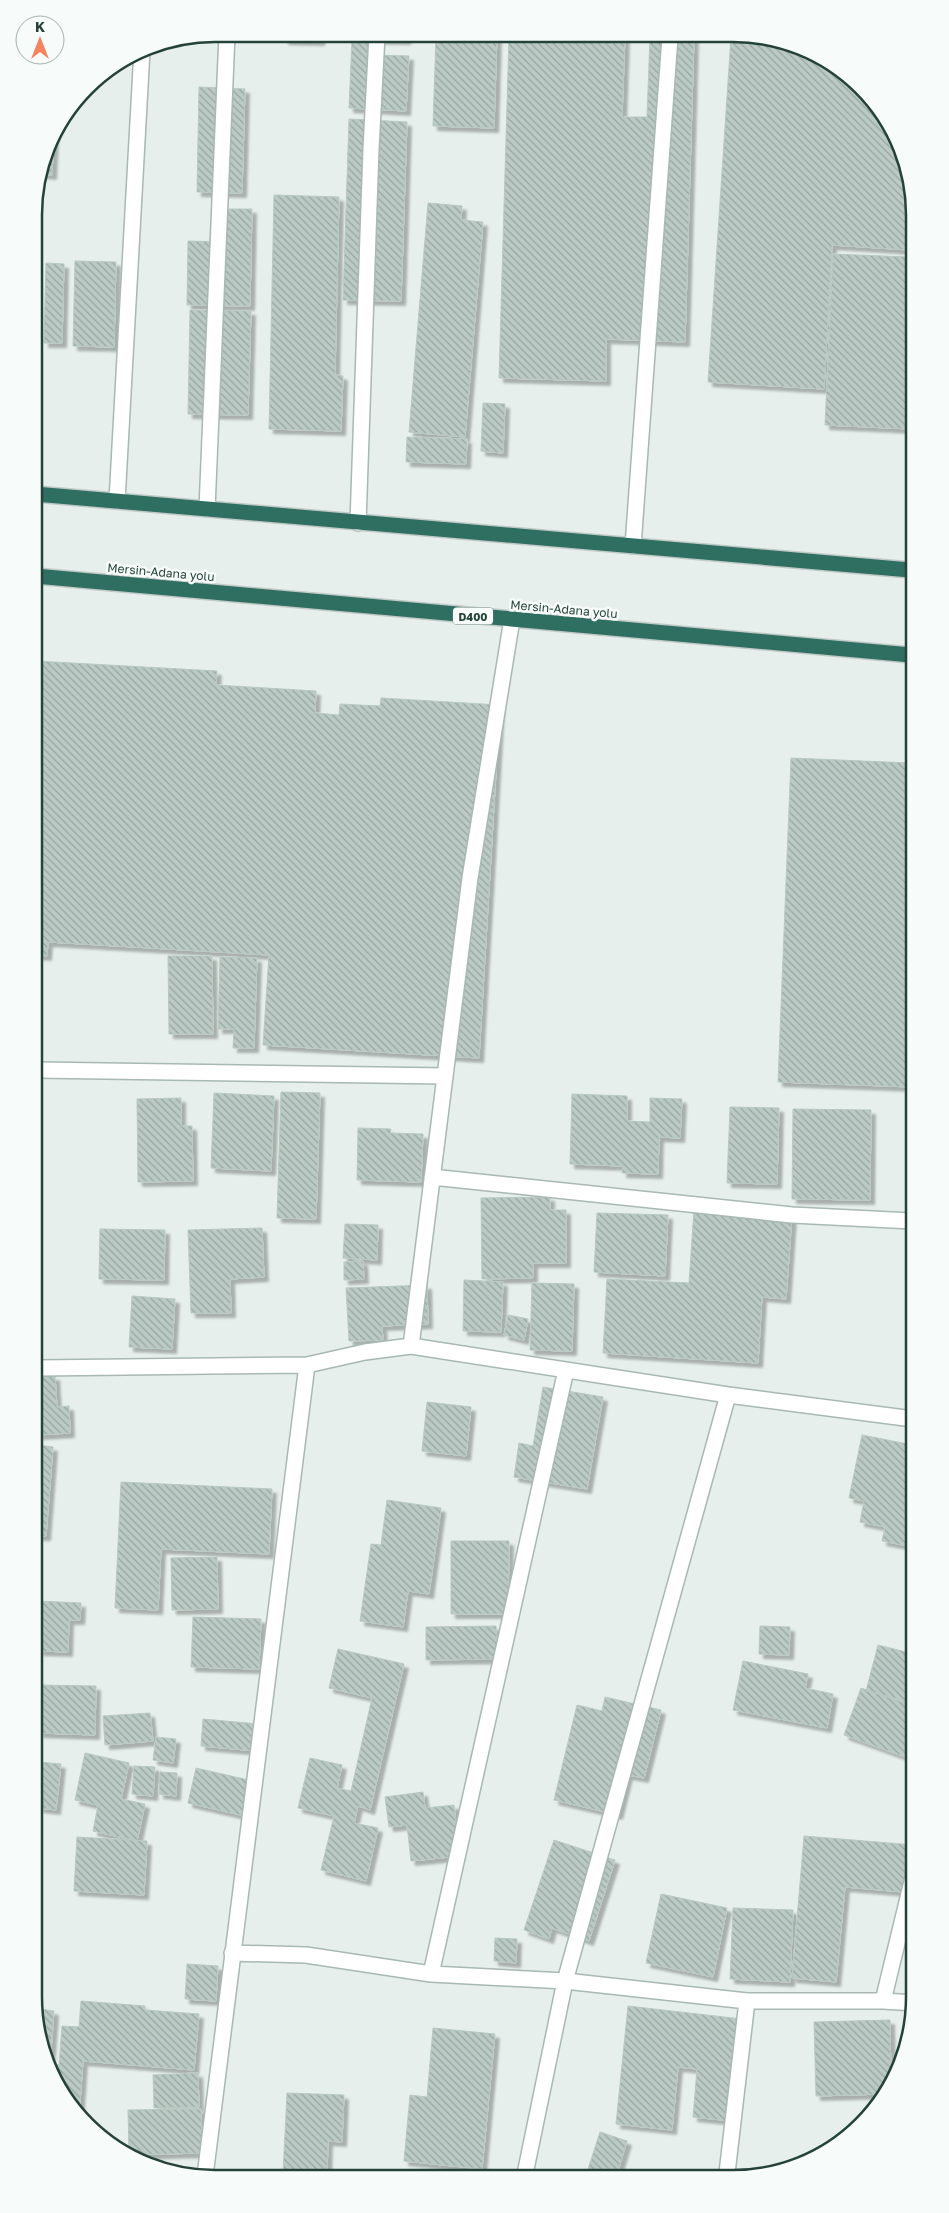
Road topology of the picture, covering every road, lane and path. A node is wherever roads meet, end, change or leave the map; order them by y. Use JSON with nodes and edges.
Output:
{"nodes":[{"id":1,"x":227,"y":42,"type":"edge"},
{"id":2,"x":377,"y":42,"type":"edge"},
{"id":3,"x":670,"y":42,"type":"edge"},
{"id":4,"x":141,"y":59,"type":"edge"},
{"id":5,"x":43,"y":495,"type":"edge"},
{"id":6,"x":116,"y":501,"type":"junction"},
{"id":7,"x":207,"y":509,"type":"junction"},
{"id":8,"x":358,"y":523,"type":"junction"},
{"id":9,"x":633,"y":546,"type":"junction"},
{"id":10,"x":906,"y":570,"type":"edge"},
{"id":11,"x":43,"y":577,"type":"edge"},
{"id":12,"x":512,"y":619,"type":"junction"},
{"id":13,"x":906,"y":655,"type":"edge"},
{"id":14,"x":43,"y":1070,"type":"edge"},
{"id":15,"x":445,"y":1076,"type":"junction"},
{"id":16,"x":432,"y":1177,"type":"junction"},
{"id":17,"x":906,"y":1221,"type":"edge"},
{"id":18,"x":411,"y":1346,"type":"junction"},
{"id":19,"x":307,"y":1365,"type":"junction"},
{"id":20,"x":42,"y":1368,"type":"edge"},
{"id":21,"x":566,"y":1370,"type":"junction"},
{"id":22,"x":728,"y":1395,"type":"junction"},
{"id":23,"x":906,"y":1418,"type":"edge"},
{"id":24,"x":906,"y":1906,"type":"edge"},
{"id":25,"x":232,"y":1953,"type":"junction"},
{"id":26,"x":431,"y":1974,"type":"junction"},
{"id":27,"x":565,"y":1981,"type":"junction"},
{"id":28,"x":747,"y":2001,"type":"junction"},
{"id":29,"x":883,"y":2001,"type":"junction"},
{"id":30,"x":906,"y":2002,"type":"edge"},
{"id":31,"x":206,"y":2170,"type":"edge"},
{"id":32,"x":526,"y":2170,"type":"edge"},
{"id":33,"x":727,"y":2170,"type":"edge"}],
"edges":[{"from":1,"to":7,"type":"street"},
{"from":2,"to":8,"type":"street"},
{"from":3,"to":9,"type":"street"},
{"from":4,"to":6,"type":"street"},
{"from":5,"to":6,"type":"highway"},
{"from":6,"to":7,"type":"highway"},
{"from":7,"to":8,"type":"highway"},
{"from":8,"to":9,"type":"highway"},
{"from":9,"to":10,"type":"highway"},
{"from":11,"to":12,"type":"highway","name":"Mersin-Adana yolu","number":"D400"},
{"from":12,"to":13,"type":"highway","name":"Mersin-Adana yolu","number":"D400"},
{"from":12,"to":15,"type":"street"},
{"from":14,"to":15,"type":"street"},
{"from":15,"to":16,"type":"street"},
{"from":16,"to":17,"type":"street"},
{"from":16,"to":18,"type":"street"},
{"from":18,"to":19,"type":"street"},
{"from":18,"to":21,"type":"street"},
{"from":19,"to":20,"type":"street"},
{"from":19,"to":25,"type":"street"},
{"from":21,"to":22,"type":"street"},
{"from":21,"to":26,"type":"street"},
{"from":22,"to":23,"type":"street"},
{"from":22,"to":27,"type":"street"},
{"from":24,"to":29,"type":"street"},
{"from":25,"to":26,"type":"street"},
{"from":25,"to":31,"type":"street"},
{"from":26,"to":27,"type":"street"},
{"from":27,"to":28,"type":"street"},
{"from":27,"to":32,"type":"street"},
{"from":28,"to":29,"type":"street"},
{"from":28,"to":33,"type":"street"},
{"from":29,"to":30,"type":"street"}]}
